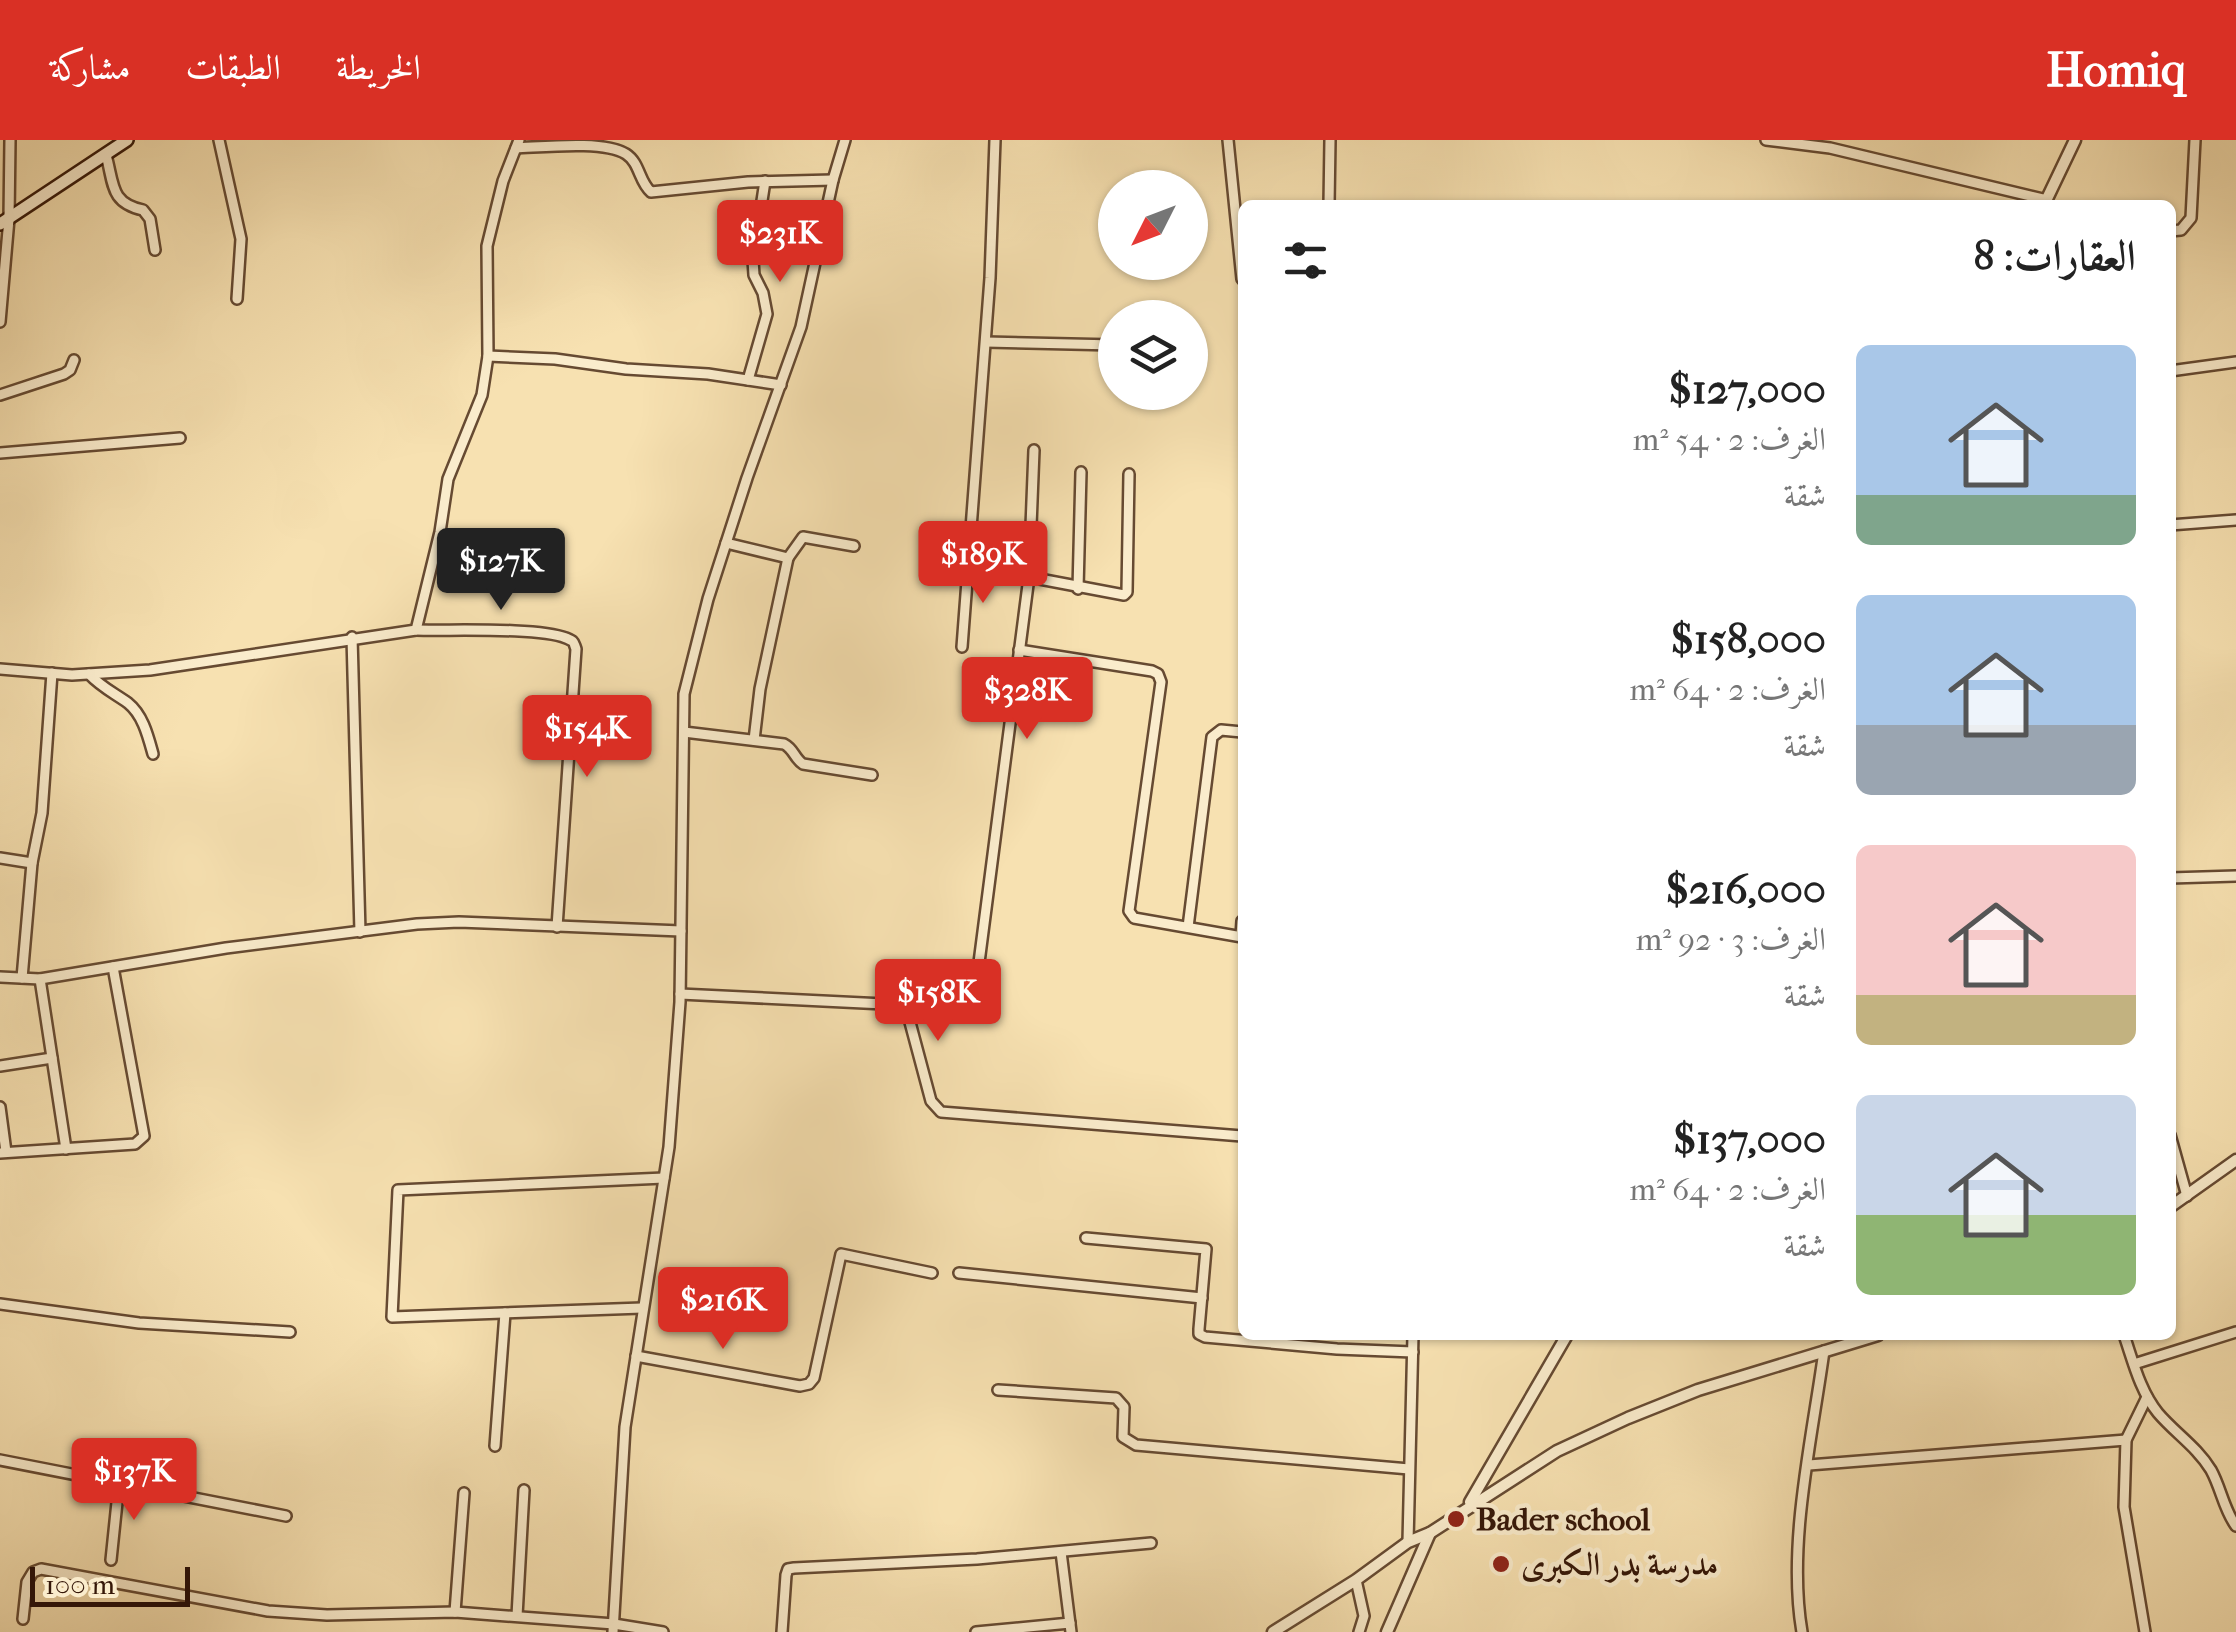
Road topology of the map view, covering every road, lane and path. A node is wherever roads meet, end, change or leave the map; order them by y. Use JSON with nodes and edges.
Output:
{"nodes":[{"id":1,"x":10,"y":140,"type":"edge"},
{"id":2,"x":128,"y":140,"type":"edge"},
{"id":3,"x":219,"y":140,"type":"edge"},
{"id":4,"x":845,"y":140,"type":"edge"},
{"id":5,"x":994,"y":140,"type":"edge"},
{"id":6,"x":1228,"y":140,"type":"edge"},
{"id":7,"x":1330,"y":140,"type":"edge"},
{"id":8,"x":1766,"y":140,"type":"edge"},
{"id":9,"x":2075,"y":140,"type":"edge"},
{"id":10,"x":2195,"y":140,"type":"edge"},
{"id":11,"x":518,"y":144,"type":"edge"},
{"id":12,"x":106,"y":155,"type":"junction"},
{"id":13,"x":833,"y":180,"type":"junction"},
{"id":14,"x":765,"y":181,"type":"junction"},
{"id":15,"x":1328,"y":200,"type":"edge"},
{"id":16,"x":2038,"y":200,"type":"edge"},
{"id":17,"x":2047,"y":200,"type":"edge"},
{"id":18,"x":4,"y":221,"type":"edge"},
{"id":19,"x":2176,"y":230,"type":"edge"},
{"id":20,"x":1238,"y":239,"type":"edge"},
{"id":21,"x":154,"y":250,"type":"dead end"},
{"id":22,"x":237,"y":299,"type":"dead end"},
{"id":23,"x":0,"y":322,"type":"edge"},
{"id":24,"x":986,"y":342,"type":"junction"},
{"id":25,"x":1098,"y":345,"type":"edge"},
{"id":26,"x":488,"y":356,"type":"junction"},
{"id":27,"x":74,"y":360,"type":"dead end"},
{"id":28,"x":2236,"y":362,"type":"edge"},
{"id":29,"x":2176,"y":369,"type":"edge"},
{"id":30,"x":748,"y":380,"type":"junction"},
{"id":31,"x":781,"y":386,"type":"junction"},
{"id":32,"x":0,"y":395,"type":"edge"},
{"id":33,"x":180,"y":438,"type":"dead end"},
{"id":34,"x":1034,"y":450,"type":"dead end"},
{"id":35,"x":0,"y":453,"type":"edge"},
{"id":36,"x":1081,"y":472,"type":"dead end"},
{"id":37,"x":1129,"y":474,"type":"dead end"},
{"id":38,"x":2236,"y":520,"type":"edge"},
{"id":39,"x":2176,"y":524,"type":"edge"},
{"id":40,"x":726,"y":543,"type":"junction"},
{"id":41,"x":854,"y":546,"type":"dead end"},
{"id":42,"x":788,"y":558,"type":"junction"},
{"id":43,"x":966,"y":564,"type":"junction"},
{"id":44,"x":1029,"y":577,"type":"junction"},
{"id":45,"x":1078,"y":588,"type":"junction"},
{"id":46,"x":416,"y":630,"type":"junction"},
{"id":47,"x":352,"y":637,"type":"junction"},
{"id":48,"x":962,"y":647,"type":"dead end"},
{"id":49,"x":1019,"y":650,"type":"junction"},
{"id":50,"x":0,"y":669,"type":"edge"},
{"id":51,"x":52,"y":673,"type":"junction"},
{"id":52,"x":88,"y":674,"type":"junction"},
{"id":53,"x":684,"y":732,"type":"junction"},
{"id":54,"x":1238,"y":732,"type":"edge"},
{"id":55,"x":754,"y":740,"type":"junction"},
{"id":56,"x":154,"y":754,"type":"dead end"},
{"id":57,"x":872,"y":775,"type":"dead end"},
{"id":58,"x":0,"y":858,"type":"edge"},
{"id":59,"x":32,"y":863,"type":"junction"},
{"id":60,"x":2236,"y":876,"type":"edge"},
{"id":61,"x":2176,"y":878,"type":"edge"},
{"id":62,"x":1188,"y":926,"type":"junction"},
{"id":63,"x":558,"y":927,"type":"junction"},
{"id":64,"x":680,"y":931,"type":"junction"},
{"id":65,"x":360,"y":932,"type":"junction"},
{"id":66,"x":1238,"y":935,"type":"edge"},
{"id":67,"x":113,"y":967,"type":"junction"},
{"id":68,"x":0,"y":976,"type":"edge"},
{"id":69,"x":22,"y":978,"type":"junction"},
{"id":70,"x":40,"y":979,"type":"junction"},
{"id":71,"x":680,"y":994,"type":"junction"},
{"id":72,"x":903,"y":996,"type":"junction"},
{"id":73,"x":52,"y":1058,"type":"junction"},
{"id":74,"x":0,"y":1066,"type":"edge"},
{"id":75,"x":0,"y":1107,"type":"edge"},
{"id":76,"x":1238,"y":1136,"type":"edge"},
{"id":77,"x":66,"y":1149,"type":"junction"},
{"id":78,"x":3,"y":1153,"type":"edge"},
{"id":79,"x":2176,"y":1157,"type":"edge"},
{"id":80,"x":2236,"y":1160,"type":"edge"},
{"id":81,"x":664,"y":1178,"type":"junction"},
{"id":82,"x":2187,"y":1196,"type":"junction"},
{"id":83,"x":2176,"y":1203,"type":"edge"},
{"id":84,"x":1086,"y":1238,"type":"dead end"},
{"id":85,"x":959,"y":1272,"type":"dead end"},
{"id":86,"x":932,"y":1273,"type":"dead end"},
{"id":87,"x":1202,"y":1298,"type":"junction"},
{"id":88,"x":0,"y":1304,"type":"edge"},
{"id":89,"x":642,"y":1308,"type":"junction"},
{"id":90,"x":505,"y":1313,"type":"junction"},
{"id":91,"x":290,"y":1332,"type":"dead end"},
{"id":92,"x":2236,"y":1332,"type":"edge"},
{"id":93,"x":1412,"y":1340,"type":"edge"},
{"id":94,"x":1564,"y":1340,"type":"edge"},
{"id":95,"x":1861,"y":1340,"type":"edge"},
{"id":96,"x":2126,"y":1340,"type":"edge"},
{"id":97,"x":1824,"y":1351,"type":"junction"},
{"id":98,"x":1413,"y":1352,"type":"junction"},
{"id":99,"x":636,"y":1356,"type":"junction"},
{"id":100,"x":2134,"y":1364,"type":"junction"},
{"id":101,"x":998,"y":1390,"type":"dead end"},
{"id":102,"x":2146,"y":1397,"type":"junction"},
{"id":103,"x":2126,"y":1440,"type":"junction"},
{"id":104,"x":496,"y":1446,"type":"dead end"},
{"id":105,"x":0,"y":1460,"type":"edge"},
{"id":106,"x":1809,"y":1465,"type":"junction"},
{"id":107,"x":1410,"y":1469,"type":"junction"},
{"id":108,"x":118,"y":1483,"type":"junction"},
{"id":109,"x":524,"y":1490,"type":"dead end"},
{"id":110,"x":464,"y":1493,"type":"dead end"},
{"id":111,"x":1467,"y":1507,"type":"junction"},
{"id":112,"x":286,"y":1516,"type":"dead end"},
{"id":113,"x":2236,"y":1526,"type":"edge"},
{"id":114,"x":1430,"y":1533,"type":"junction"},
{"id":115,"x":1408,"y":1542,"type":"junction"},
{"id":116,"x":1150,"y":1543,"type":"dead end"},
{"id":117,"x":1061,"y":1552,"type":"junction"},
{"id":118,"x":111,"y":1560,"type":"dead end"},
{"id":119,"x":1356,"y":1580,"type":"junction"},
{"id":120,"x":455,"y":1612,"type":"junction"},
{"id":121,"x":517,"y":1616,"type":"junction"},
{"id":122,"x":23,"y":1619,"type":"dead end"},
{"id":123,"x":614,"y":1628,"type":"edge"},
{"id":124,"x":1070,"y":1628,"type":"edge"},
{"id":125,"x":663,"y":1632,"type":"edge"},
{"id":126,"x":782,"y":1632,"type":"edge"},
{"id":127,"x":976,"y":1632,"type":"edge"},
{"id":128,"x":1273,"y":1632,"type":"edge"},
{"id":129,"x":1359,"y":1632,"type":"edge"},
{"id":130,"x":1387,"y":1632,"type":"edge"},
{"id":131,"x":1802,"y":1632,"type":"edge"},
{"id":132,"x":2145,"y":1632,"type":"edge"}],
"edges":[{"from":1,"to":18,"type":"street"},
{"from":2,"to":12,"type":"main road"},
{"from":3,"to":22,"type":"street"},
{"from":4,"to":13,"type":"street"},
{"from":5,"to":24,"type":"street"},
{"from":6,"to":20,"type":"street"},
{"from":7,"to":15,"type":"street"},
{"from":8,"to":16,"type":"street"},
{"from":9,"to":17,"type":"street"},
{"from":10,"to":19,"type":"street"},
{"from":11,"to":14,"type":"street"},
{"from":11,"to":26,"type":"street"},
{"from":12,"to":18,"type":"main road"},
{"from":12,"to":21,"type":"street"},
{"from":13,"to":14,"type":"street"},
{"from":13,"to":31,"type":"street"},
{"from":14,"to":30,"type":"street"},
{"from":18,"to":23,"type":"street"},
{"from":24,"to":25,"type":"street"},
{"from":24,"to":43,"type":"street"},
{"from":26,"to":30,"type":"street"},
{"from":26,"to":46,"type":"street"},
{"from":27,"to":32,"type":"street"},
{"from":28,"to":29,"type":"street"},
{"from":30,"to":31,"type":"street"},
{"from":31,"to":40,"type":"street"},
{"from":33,"to":35,"type":"street"},
{"from":34,"to":44,"type":"street"},
{"from":36,"to":45,"type":"street"},
{"from":37,"to":45,"type":"street"},
{"from":38,"to":39,"type":"street"},
{"from":40,"to":42,"type":"street"},
{"from":40,"to":53,"type":"street"},
{"from":41,"to":42,"type":"street"},
{"from":42,"to":55,"type":"street"},
{"from":43,"to":44,"type":"street"},
{"from":43,"to":48,"type":"street"},
{"from":44,"to":45,"type":"street"},
{"from":44,"to":49,"type":"street"},
{"from":46,"to":47,"type":"street"},
{"from":46,"to":63,"type":"street"},
{"from":47,"to":52,"type":"street"},
{"from":47,"to":65,"type":"street"},
{"from":49,"to":62,"type":"street"},
{"from":49,"to":72,"type":"street"},
{"from":50,"to":51,"type":"street"},
{"from":51,"to":52,"type":"street"},
{"from":51,"to":59,"type":"street"},
{"from":52,"to":56,"type":"street"},
{"from":53,"to":55,"type":"street"},
{"from":53,"to":64,"type":"street"},
{"from":54,"to":62,"type":"street"},
{"from":55,"to":57,"type":"street"},
{"from":58,"to":59,"type":"street"},
{"from":59,"to":69,"type":"street"},
{"from":60,"to":61,"type":"street"},
{"from":62,"to":66,"type":"street"},
{"from":63,"to":64,"type":"street"},
{"from":63,"to":65,"type":"street"},
{"from":64,"to":71,"type":"street"},
{"from":65,"to":67,"type":"street"},
{"from":67,"to":70,"type":"street"},
{"from":67,"to":77,"type":"street"},
{"from":68,"to":69,"type":"street"},
{"from":69,"to":70,"type":"street"},
{"from":70,"to":73,"type":"street"},
{"from":71,"to":72,"type":"street"},
{"from":71,"to":81,"type":"street"},
{"from":72,"to":76,"type":"street"},
{"from":73,"to":74,"type":"street"},
{"from":73,"to":77,"type":"street"},
{"from":75,"to":78,"type":"street"},
{"from":77,"to":78,"type":"street"},
{"from":79,"to":82,"type":"street"},
{"from":80,"to":82,"type":"street"},
{"from":81,"to":89,"type":"street"},
{"from":81,"to":90,"type":"street"},
{"from":82,"to":83,"type":"street"},
{"from":84,"to":87,"type":"street"},
{"from":85,"to":87,"type":"street"},
{"from":86,"to":99,"type":"street"},
{"from":87,"to":98,"type":"street"},
{"from":88,"to":91,"type":"street"},
{"from":89,"to":90,"type":"street"},
{"from":89,"to":99,"type":"street"},
{"from":90,"to":104,"type":"street"},
{"from":92,"to":100,"type":"street"},
{"from":93,"to":98,"type":"street"},
{"from":94,"to":111,"type":"street"},
{"from":95,"to":97,"type":"street"},
{"from":96,"to":100,"type":"street"},
{"from":97,"to":106,"type":"street"},
{"from":97,"to":111,"type":"street"},
{"from":98,"to":107,"type":"street"},
{"from":99,"to":123,"type":"street"},
{"from":100,"to":102,"type":"street"},
{"from":101,"to":107,"type":"street"},
{"from":102,"to":103,"type":"street"},
{"from":102,"to":113,"type":"street"},
{"from":103,"to":106,"type":"street"},
{"from":103,"to":132,"type":"street"},
{"from":105,"to":108,"type":"street"},
{"from":106,"to":131,"type":"street"},
{"from":107,"to":115,"type":"street"},
{"from":108,"to":112,"type":"street"},
{"from":108,"to":118,"type":"street"},
{"from":109,"to":121,"type":"street"},
{"from":110,"to":120,"type":"street"},
{"from":111,"to":114,"type":"street"},
{"from":114,"to":115,"type":"street"},
{"from":114,"to":130,"type":"street"},
{"from":115,"to":119,"type":"street"},
{"from":116,"to":117,"type":"street"},
{"from":117,"to":124,"type":"street"},
{"from":117,"to":126,"type":"street"},
{"from":119,"to":128,"type":"street"},
{"from":119,"to":129,"type":"street"},
{"from":120,"to":121,"type":"street"},
{"from":120,"to":122,"type":"street"},
{"from":121,"to":123,"type":"street"},
{"from":123,"to":125,"type":"street"},
{"from":124,"to":127,"type":"street"}]}
